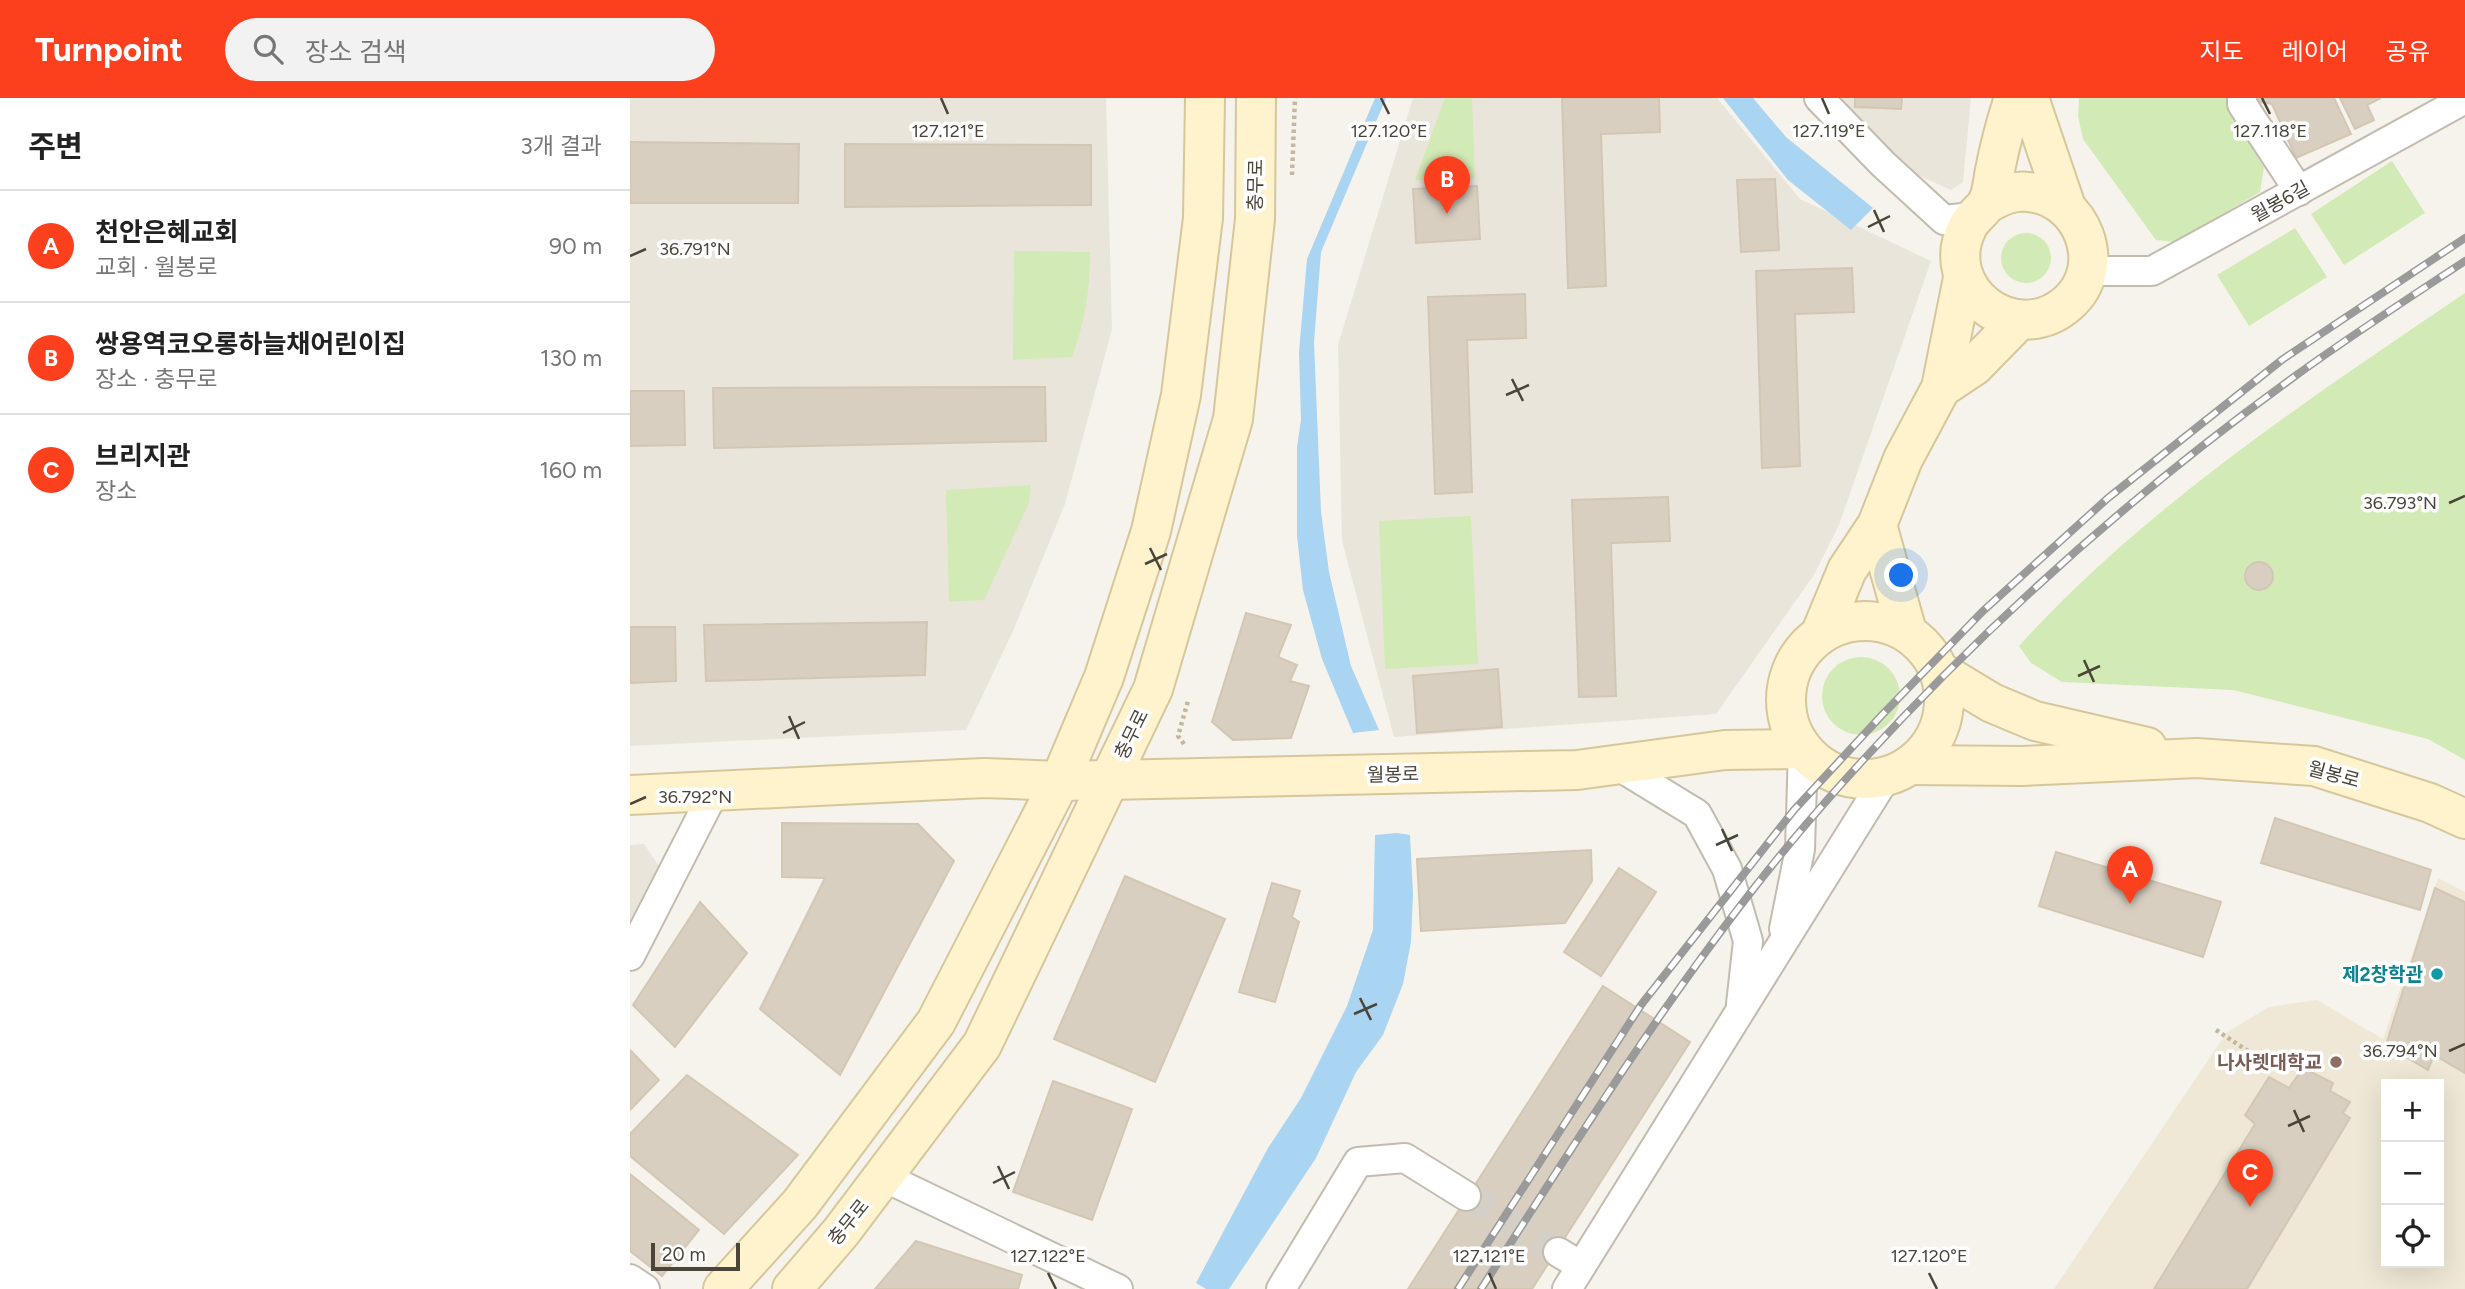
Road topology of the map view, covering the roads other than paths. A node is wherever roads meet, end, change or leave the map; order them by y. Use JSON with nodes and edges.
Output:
{"nodes":[{"id":1,"x":1205,"y":98,"type":"edge"},
{"id":2,"x":1256,"y":98,"type":"edge"},
{"id":3,"x":1819,"y":98,"type":"edge"},
{"id":4,"x":2014,"y":98,"type":"edge"},
{"id":5,"x":2029,"y":98,"type":"edge"},
{"id":6,"x":2242,"y":98,"type":"edge"},
{"id":7,"x":2465,"y":99,"type":"edge"},
{"id":8,"x":2434,"y":105,"type":"edge"},
{"id":9,"x":2300,"y":191,"type":"junction"},
{"id":10,"x":2066,"y":207,"type":"junction"},
{"id":11,"x":1968,"y":213,"type":"junction"},
{"id":12,"x":1961,"y":267,"type":"junction"},
{"id":13,"x":2087,"y":271,"type":"junction"},
{"id":14,"x":2020,"y":320,"type":"junction"},
{"id":15,"x":1941,"y":388,"type":"junction"},
{"id":16,"x":1877,"y":526,"type":"junction"},
{"id":17,"x":1907,"y":632,"type":"junction"},
{"id":18,"x":1819,"y":635,"type":"junction"},
{"id":19,"x":1940,"y":671,"type":"junction"},
{"id":20,"x":1786,"y":698,"type":"junction"},
{"id":21,"x":1803,"y":749,"type":"junction"},
{"id":22,"x":1725,"y":750,"type":"junction"},
{"id":23,"x":2197,"y":758,"type":"junction"},
{"id":24,"x":1617,"y":765,"type":"junction"},
{"id":25,"x":1898,"y":771,"type":"junction"},
{"id":26,"x":1108,"y":779,"type":"junction"},
{"id":27,"x":1060,"y":781,"type":"junction"},
{"id":28,"x":714,"y":792,"type":"junction"},
{"id":29,"x":630,"y":795,"type":"edge"},
{"id":30,"x":2465,"y":819,"type":"edge"},
{"id":31,"x":1781,"y":945,"type":"junction"},
{"id":32,"x":630,"y":956,"type":"edge"},
{"id":33,"x":1740,"y":1016,"type":"junction"},
{"id":34,"x":884,"y":1177,"type":"junction"},
{"id":35,"x":1466,"y":1196,"type":"tunnel mouth"},
{"id":36,"x":1568,"y":1269,"type":"edge"},
{"id":37,"x":630,"y":1279,"type":"edge"},
{"id":38,"x":645,"y":1289,"type":"edge"},
{"id":39,"x":723,"y":1289,"type":"edge"},
{"id":40,"x":792,"y":1289,"type":"edge"},
{"id":41,"x":1118,"y":1289,"type":"edge"},
{"id":42,"x":1281,"y":1289,"type":"edge"}],
"edges":[{"from":1,"to":27,"type":"street"},
{"from":2,"to":26,"type":"street","name":"충무로"},
{"from":3,"to":11,"type":"street"},
{"from":4,"to":11,"type":"street"},
{"from":5,"to":10,"type":"street"},
{"from":6,"to":9,"type":"street"},
{"from":7,"to":8,"type":"street","name":"월봉6길"},
{"from":8,"to":9,"type":"street","name":"월봉6길"},
{"from":9,"to":13,"type":"street","name":"월봉6길"},
{"from":10,"to":11,"type":"street"},
{"from":10,"to":13,"type":"street"},
{"from":11,"to":12,"type":"street"},
{"from":12,"to":14,"type":"street"},
{"from":12,"to":15,"type":"street"},
{"from":13,"to":14,"type":"street"},
{"from":14,"to":15,"type":"street"},
{"from":15,"to":16,"type":"street"},
{"from":16,"to":17,"type":"street"},
{"from":16,"to":18,"type":"street"},
{"from":17,"to":18,"type":"street"},
{"from":17,"to":19,"type":"street"},
{"from":18,"to":20,"type":"street"},
{"from":19,"to":23,"type":"street"},
{"from":19,"to":25,"type":"street"},
{"from":20,"to":21,"type":"street"},
{"from":20,"to":22,"type":"street"},
{"from":21,"to":22,"type":"street","name":"월봉로"},
{"from":21,"to":25,"type":"street"},
{"from":21,"to":31,"type":"street"},
{"from":22,"to":24,"type":"street","name":"월봉로"},
{"from":23,"to":25,"type":"street"},
{"from":23,"to":30,"type":"street","name":"월봉로"},
{"from":24,"to":26,"type":"street","name":"월봉로"},
{"from":24,"to":33,"type":"street"},
{"from":25,"to":31,"type":"street"},
{"from":26,"to":27,"type":"street","name":"월봉로"},
{"from":26,"to":34,"type":"street","name":"충무로"},
{"from":27,"to":28,"type":"street"},
{"from":27,"to":39,"type":"street"},
{"from":28,"to":29,"type":"street"},
{"from":28,"to":32,"type":"street"},
{"from":31,"to":33,"type":"street"},
{"from":33,"to":36,"type":"street"},
{"from":34,"to":40,"type":"street","name":"충무로"},
{"from":34,"to":41,"type":"street"},
{"from":35,"to":42,"type":"street"},
{"from":37,"to":38,"type":"street"}]}
